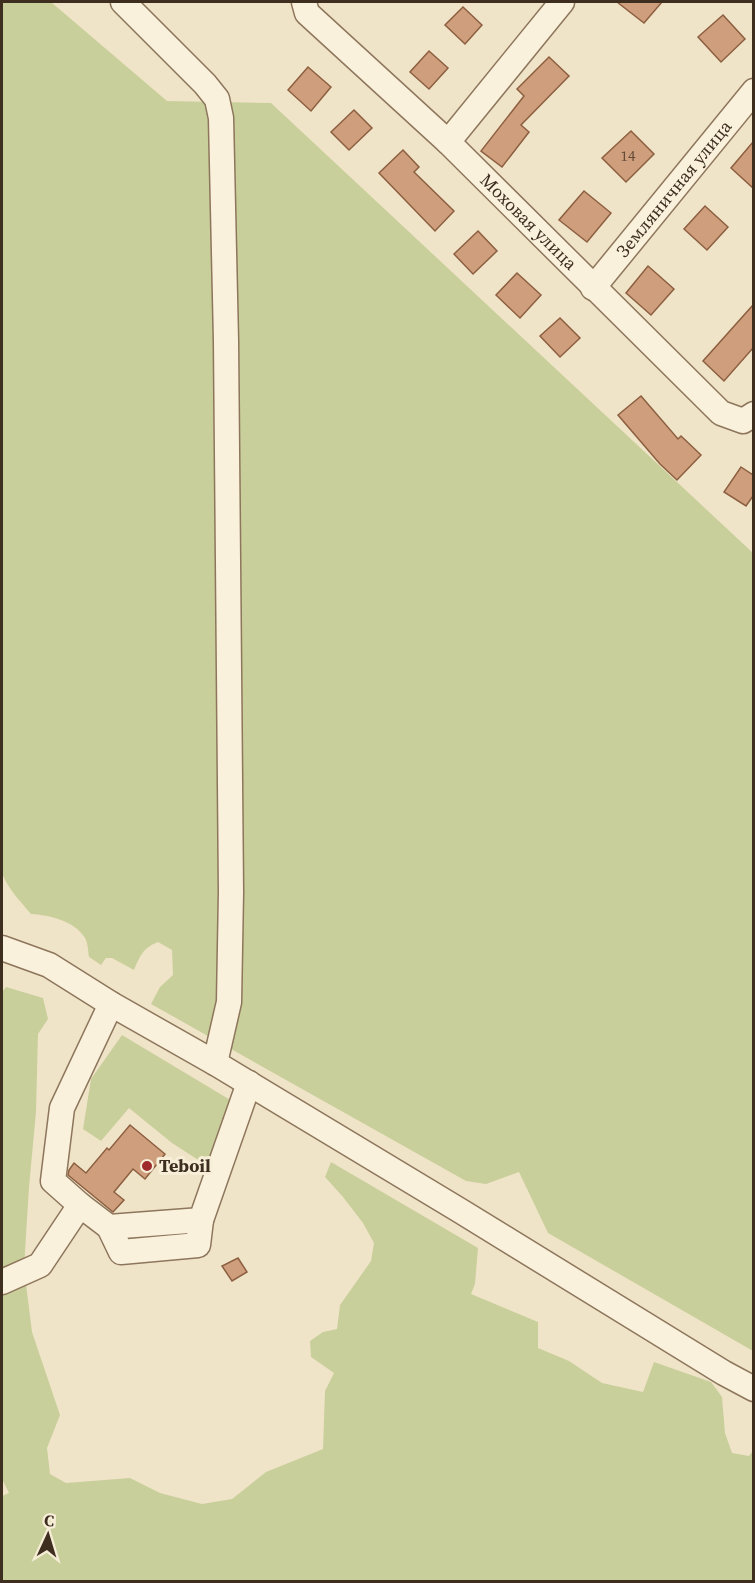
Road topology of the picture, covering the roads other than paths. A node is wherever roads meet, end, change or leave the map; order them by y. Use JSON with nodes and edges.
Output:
{"nodes":[{"id":1,"x":123,"y":2,"type":"edge"},
{"id":2,"x":562,"y":2,"type":"edge"},
{"id":3,"x":305,"y":7,"type":"edge"},
{"id":4,"x":753,"y":91,"type":"edge"},
{"id":5,"x":448,"y":142,"type":"junction"},
{"id":6,"x":593,"y":288,"type":"junction"},
{"id":7,"x":753,"y":414,"type":"edge"},
{"id":8,"x":9,"y":951,"type":"edge"},
{"id":9,"x":111,"y":1004,"type":"junction"},
{"id":10,"x":215,"y":1063,"type":"junction"},
{"id":11,"x":249,"y":1083,"type":"junction"},
{"id":12,"x":80,"y":1205,"type":"junction"},
{"id":13,"x":2,"y":1282,"type":"edge"},
{"id":14,"x":753,"y":1389,"type":"edge"}],
"edges":[{"from":1,"to":10,"type":"street"},
{"from":2,"to":5,"type":"street"},
{"from":3,"to":5,"type":"street","name":"Моховая улица"},
{"from":4,"to":6,"type":"street","name":"Земляничная улица"},
{"from":5,"to":6,"type":"street","name":"Моховая улица"},
{"from":6,"to":7,"type":"street","name":"Моховая улица"},
{"from":8,"to":9,"type":"street"},
{"from":9,"to":10,"type":"street"},
{"from":9,"to":12,"type":"street"},
{"from":10,"to":11,"type":"street"},
{"from":11,"to":12,"type":"street"},
{"from":11,"to":14,"type":"street"},
{"from":12,"to":13,"type":"street"}]}
